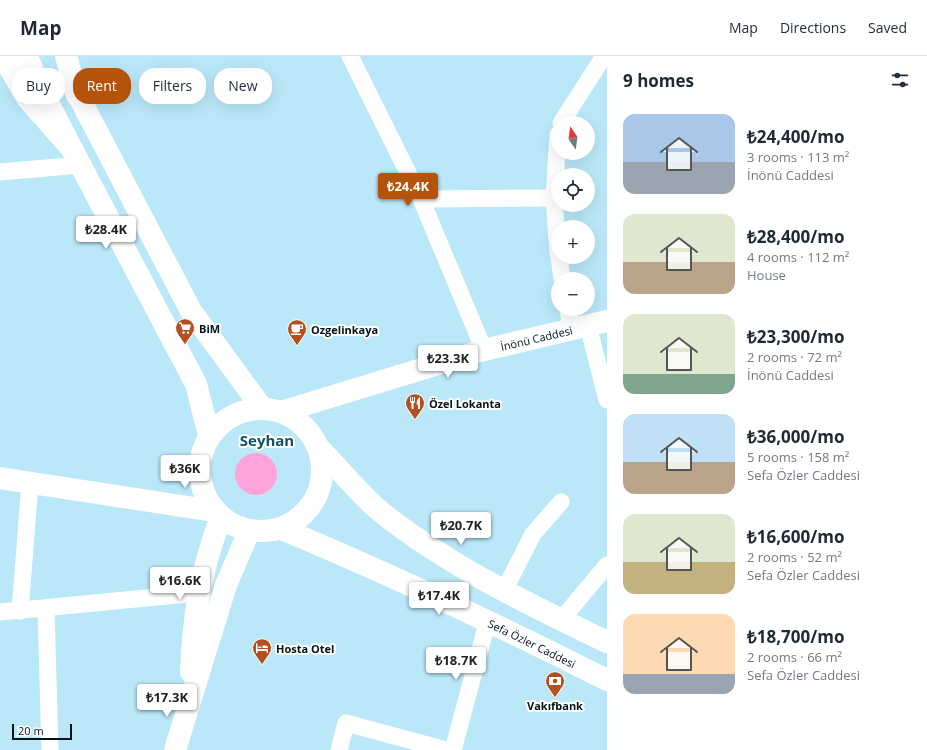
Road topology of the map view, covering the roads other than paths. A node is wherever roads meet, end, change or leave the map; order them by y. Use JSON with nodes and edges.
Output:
{"nodes":[{"id":1,"x":3,"y":56,"type":"edge"},
{"id":2,"x":27,"y":56,"type":"edge"},
{"id":3,"x":58,"y":56,"type":"edge"},
{"id":4,"x":66,"y":56,"type":"edge"},
{"id":5,"x":350,"y":56,"type":"edge"},
{"id":6,"x":604,"y":56,"type":"edge"},
{"id":7,"x":73,"y":79,"type":"edge"},
{"id":8,"x":73,"y":85,"type":"edge"},
{"id":9,"x":83,"y":104,"type":"edge"},
{"id":10,"x":565,"y":116,"type":"edge"},
{"id":11,"x":76,"y":157,"type":"junction"},
{"id":12,"x":0,"y":172,"type":"edge"},
{"id":13,"x":551,"y":198,"type":"edge"},
{"id":14,"x":421,"y":199,"type":"junction"},
{"id":15,"x":577,"y":316,"type":"edge"},
{"id":16,"x":589,"y":326,"type":"edge"},
{"id":17,"x":484,"y":350,"type":"junction"},
{"id":18,"x":607,"y":400,"type":"edge"},
{"id":19,"x":271,"y":410,"type":"junction"},
{"id":20,"x":209,"y":435,"type":"junction"},
{"id":21,"x":317,"y":446,"type":"junction"},
{"id":22,"x":0,"y":478,"type":"edge"},
{"id":23,"x":30,"y":483,"type":"junction"},
{"id":24,"x":561,"y":502,"type":"dead end"},
{"id":25,"x":218,"y":514,"type":"junction"},
{"id":26,"x":282,"y":529,"type":"junction"},
{"id":27,"x":249,"y":531,"type":"junction"},
{"id":28,"x":607,"y":565,"type":"edge"},
{"id":29,"x":505,"y":589,"type":"junction"},
{"id":30,"x":198,"y":593,"type":"junction"},
{"id":31,"x":46,"y":609,"type":"junction"},
{"id":32,"x":20,"y":611,"type":"junction"},
{"id":33,"x":0,"y":612,"type":"edge"},
{"id":34,"x":488,"y":620,"type":"junction"},
{"id":35,"x":561,"y":620,"type":"junction"},
{"id":36,"x":607,"y":642,"type":"edge"},
{"id":37,"x":607,"y":680,"type":"edge"},
{"id":38,"x":191,"y":695,"type":"junction"},
{"id":39,"x":50,"y":750,"type":"edge"},
{"id":40,"x":175,"y":750,"type":"edge"},
{"id":41,"x":339,"y":750,"type":"edge"},
{"id":42,"x":446,"y":750,"type":"edge"},
{"id":43,"x":453,"y":750,"type":"edge"}],
"edges":[{"from":1,"to":11,"type":"main road"},
{"from":2,"to":11,"type":"main road"},
{"from":3,"to":8,"type":"main road"},
{"from":4,"to":7,"type":"main road"},
{"from":5,"to":14,"type":"street"},
{"from":6,"to":10,"type":"street"},
{"from":9,"to":19,"type":"main road"},
{"from":11,"to":12,"type":"street"},
{"from":11,"to":20,"type":"main road"},
{"from":13,"to":14,"type":"street"},
{"from":14,"to":17,"type":"street"},
{"from":15,"to":16,"type":"street"},
{"from":16,"to":17,"type":"main road","name":"İnönü Caddesi"},
{"from":16,"to":18,"type":"street"},
{"from":17,"to":19,"type":"main road","name":"İnönü Caddesi"},
{"from":19,"to":20,"type":"main road"},
{"from":19,"to":21,"type":"main road"},
{"from":20,"to":25,"type":"main road"},
{"from":21,"to":26,"type":"main road"},
{"from":21,"to":29,"type":"main road"},
{"from":22,"to":23,"type":"main road"},
{"from":23,"to":25,"type":"main road"},
{"from":23,"to":32,"type":"street"},
{"from":24,"to":29,"type":"street"},
{"from":25,"to":27,"type":"main road"},
{"from":25,"to":30,"type":"main road"},
{"from":26,"to":27,"type":"main road"},
{"from":26,"to":34,"type":"main road","name":"Sefa Özler Caddesi"},
{"from":27,"to":38,"type":"main road"},
{"from":28,"to":35,"type":"street"},
{"from":29,"to":35,"type":"main road"},
{"from":30,"to":31,"type":"street"},
{"from":30,"to":38,"type":"main road"},
{"from":31,"to":32,"type":"street"},
{"from":31,"to":39,"type":"street"},
{"from":32,"to":33,"type":"street"},
{"from":34,"to":37,"type":"main road","name":"Sefa Özler Caddesi"},
{"from":34,"to":43,"type":"street"},
{"from":35,"to":36,"type":"main road"},
{"from":38,"to":40,"type":"main road"},
{"from":41,"to":42,"type":"street"}]}
